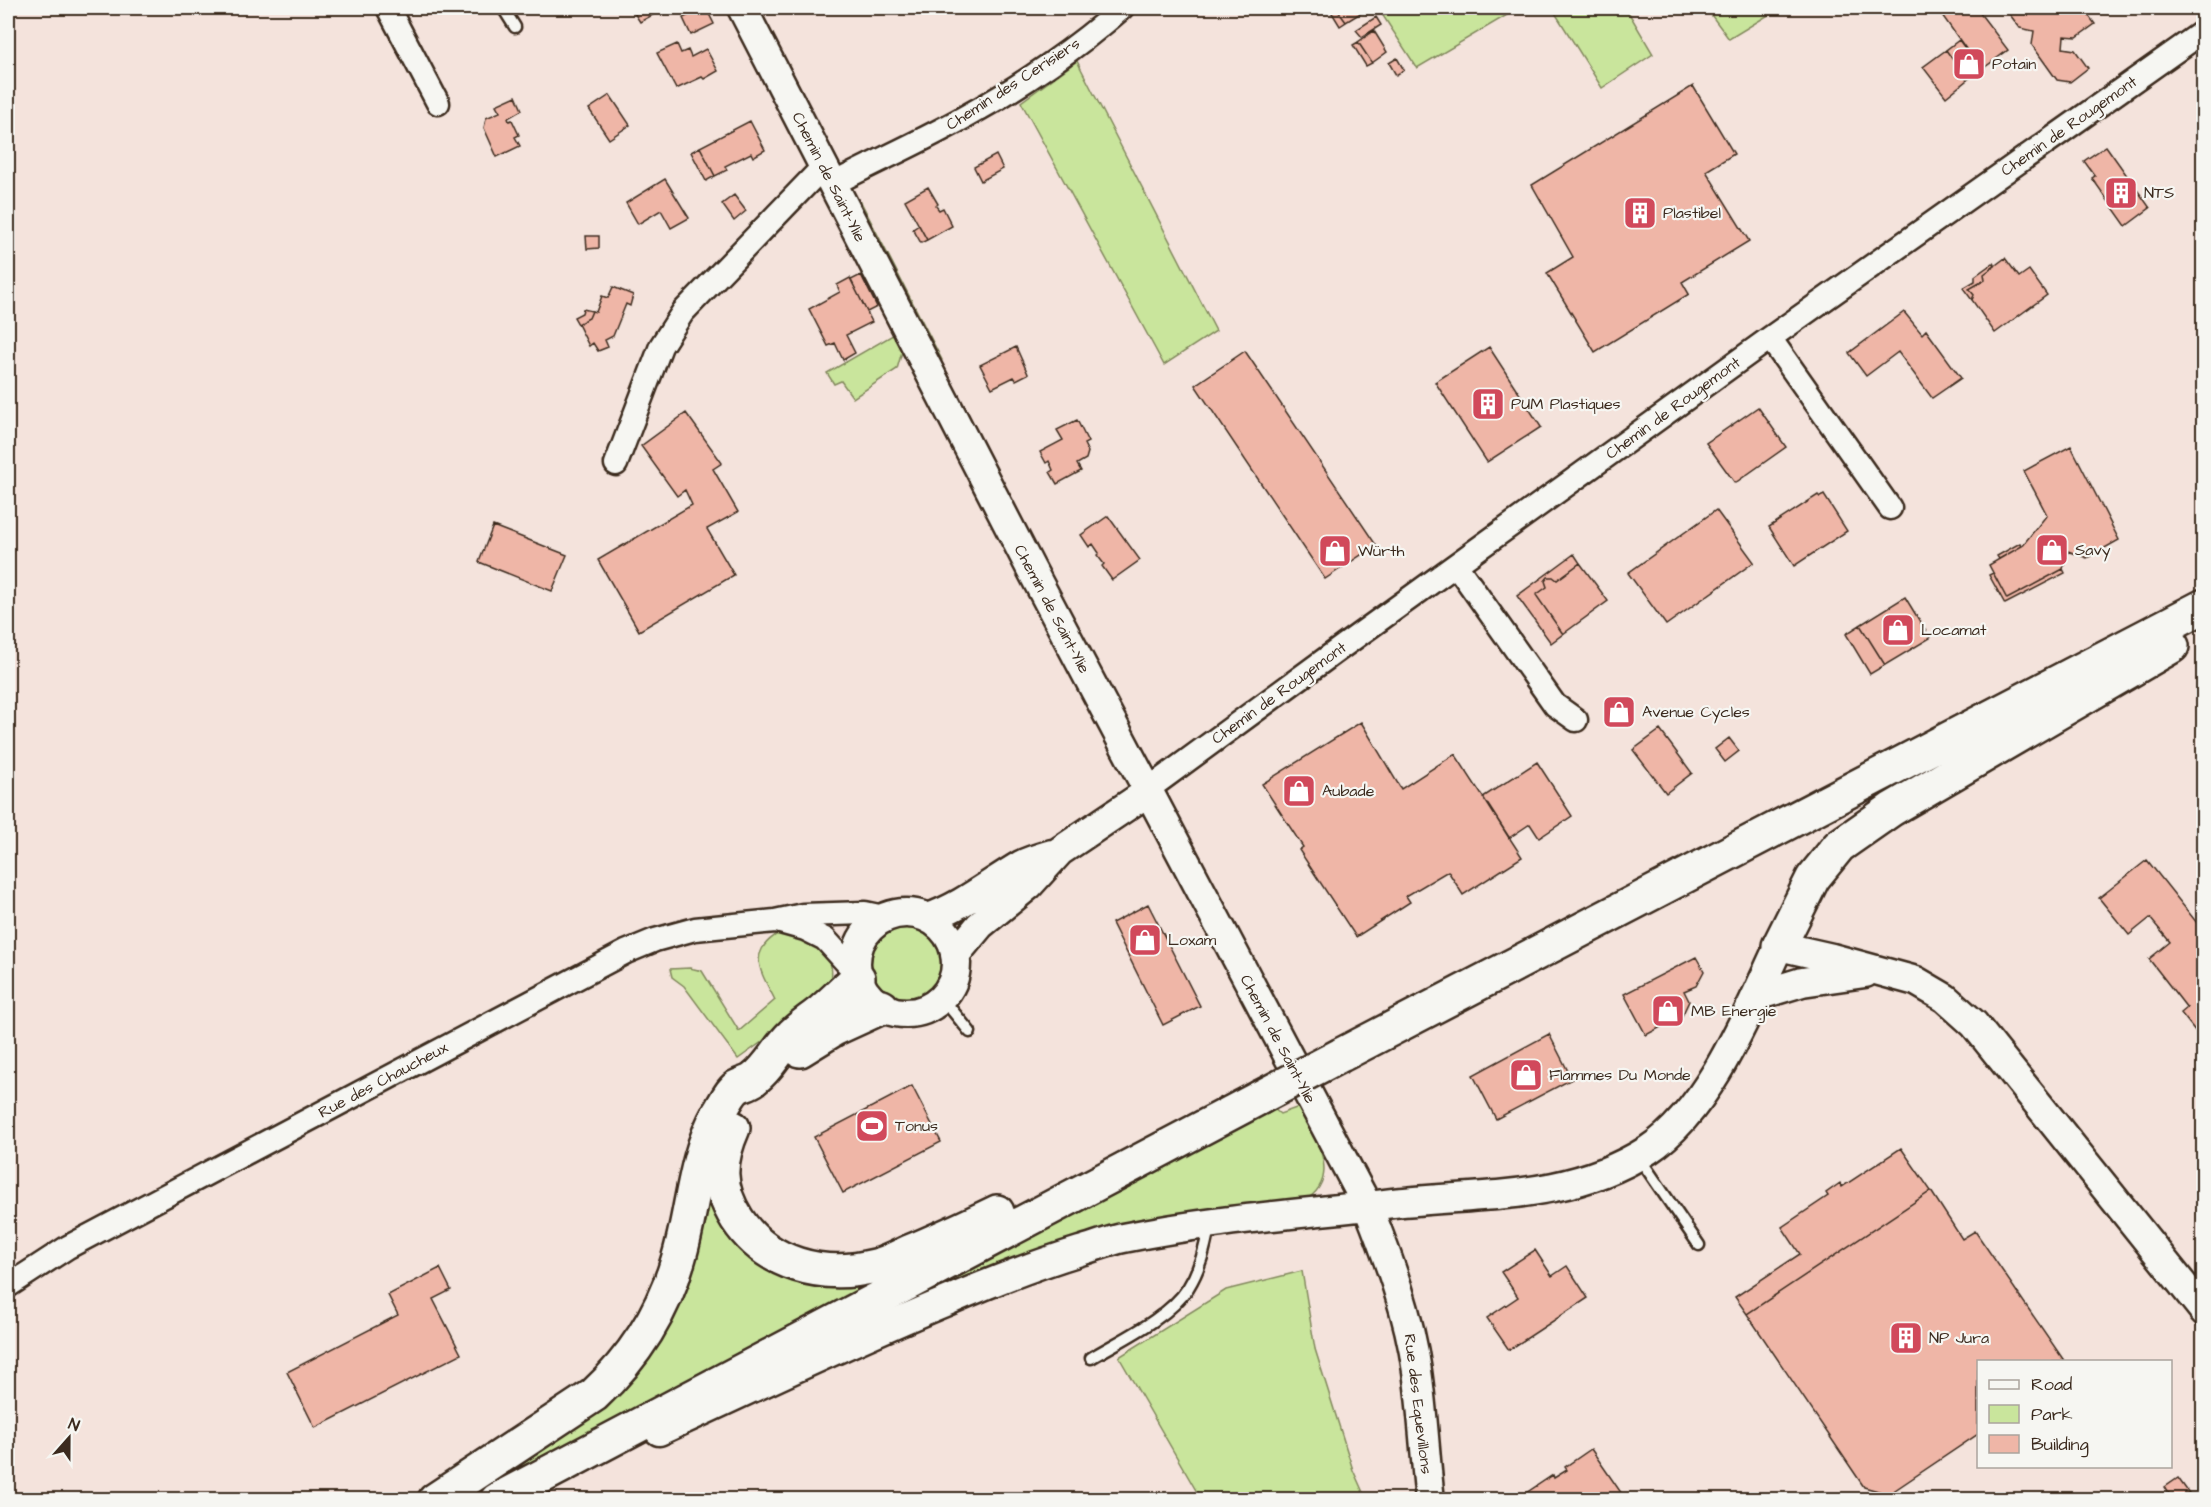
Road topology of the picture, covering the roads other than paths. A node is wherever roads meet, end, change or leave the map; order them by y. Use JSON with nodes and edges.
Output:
{"nodes":[{"id":1,"x":388,"y":8,"type":"edge"},
{"id":2,"x":503,"y":8,"type":"edge"},
{"id":3,"x":742,"y":8,"type":"edge"},
{"id":4,"x":1122,"y":8,"type":"edge"},
{"id":5,"x":515,"y":27,"type":"dead end"},
{"id":6,"x":2204,"y":32,"type":"edge"},
{"id":7,"x":438,"y":103,"type":"dead end"},
{"id":8,"x":828,"y":175,"type":"junction"},
{"id":9,"x":1770,"y":338,"type":"junction"},
{"id":10,"x":616,"y":464,"type":"dead end"},
{"id":11,"x":1890,"y":508,"type":"dead end"},
{"id":12,"x":1456,"y":565,"type":"junction"},
{"id":13,"x":2204,"y":606,"type":"edge"},
{"id":14,"x":2204,"y":628,"type":"edge"},
{"id":15,"x":1576,"y":720,"type":"dead end"},
{"id":16,"x":1147,"y":790,"type":"junction"},
{"id":17,"x":1060,"y":851,"type":"junction"},
{"id":18,"x":884,"y":917,"type":"junction"},
{"id":19,"x":928,"y":918,"type":"junction"},
{"id":20,"x":775,"y":921,"type":"junction"},
{"id":21,"x":1779,"y":946,"type":"junction"},
{"id":22,"x":955,"y":956,"type":"junction"},
{"id":23,"x":1879,"y":972,"type":"junction"},
{"id":24,"x":857,"y":976,"type":"junction"},
{"id":25,"x":1756,"y":996,"type":"junction"},
{"id":26,"x":942,"y":998,"type":"junction"},
{"id":27,"x":882,"y":1007,"type":"junction"},
{"id":28,"x":970,"y":1032,"type":"dead end"},
{"id":29,"x":763,"y":1070,"type":"junction"},
{"id":30,"x":1220,"y":1118,"type":"junction"},
{"id":31,"x":1638,"y":1156,"type":"junction"},
{"id":32,"x":1368,"y":1207,"type":"junction"},
{"id":33,"x":1210,"y":1223,"type":"junction"},
{"id":34,"x":1699,"y":1245,"type":"dead end"},
{"id":35,"x":8,"y":1286,"type":"edge"},
{"id":36,"x":2204,"y":1311,"type":"edge"},
{"id":37,"x":1091,"y":1358,"type":"dead end"},
{"id":38,"x":435,"y":1500,"type":"edge"},
{"id":39,"x":497,"y":1500,"type":"edge"},
{"id":40,"x":510,"y":1500,"type":"edge"},
{"id":41,"x":1430,"y":1500,"type":"edge"}],
"edges":[{"from":1,"to":7,"type":"street"},
{"from":2,"to":5,"type":"lane"},
{"from":3,"to":8,"type":"street","name":"Chemin de Saint-Ylie"},
{"from":4,"to":8,"type":"street","name":"Chemin des Cerisiers"},
{"from":6,"to":9,"type":"street","name":"Chemin de Rougemont"},
{"from":8,"to":10,"type":"street","name":"Chemin des Cerisiers"},
{"from":8,"to":16,"type":"street","name":"Chemin de Saint-Ylie"},
{"from":9,"to":11,"type":"street"},
{"from":9,"to":12,"type":"street","name":"Chemin de Rougemont"},
{"from":12,"to":15,"type":"street"},
{"from":12,"to":16,"type":"street","name":"Chemin de Rougemont"},
{"from":13,"to":30,"type":"main road","bridge":true},
{"from":14,"to":21,"type":"main road"},
{"from":16,"to":17,"type":"street"},
{"from":16,"to":32,"type":"street","name":"Chemin de Saint-Ylie"},
{"from":17,"to":19,"type":"street"},
{"from":17,"to":22,"type":"street"},
{"from":18,"to":19,"type":"street"},
{"from":18,"to":20,"type":"street","name":"Rue des Chaucheux"},
{"from":18,"to":24,"type":"street"},
{"from":19,"to":22,"type":"street"},
{"from":20,"to":24,"type":"street","name":"Rue des Chaucheux"},
{"from":20,"to":35,"type":"street","name":"Rue des Chaucheux"},
{"from":21,"to":23,"type":"street"},
{"from":21,"to":25,"type":"street"},
{"from":22,"to":26,"type":"street"},
{"from":23,"to":25,"type":"street"},
{"from":23,"to":36,"type":"street"},
{"from":24,"to":27,"type":"street"},
{"from":24,"to":29,"type":"main road"},
{"from":25,"to":31,"type":"street"},
{"from":26,"to":27,"type":"street"},
{"from":26,"to":28,"type":"lane"},
{"from":27,"to":29,"type":"main road"},
{"from":29,"to":30,"type":"main road"},
{"from":29,"to":38,"type":"main road"},
{"from":30,"to":39,"type":"main road"},
{"from":31,"to":32,"type":"street"},
{"from":31,"to":34,"type":"lane"},
{"from":32,"to":33,"type":"street"},
{"from":32,"to":41,"type":"street","name":"Rue des Equevillons"},
{"from":33,"to":37,"type":"lane"},
{"from":33,"to":40,"type":"street"}]}
